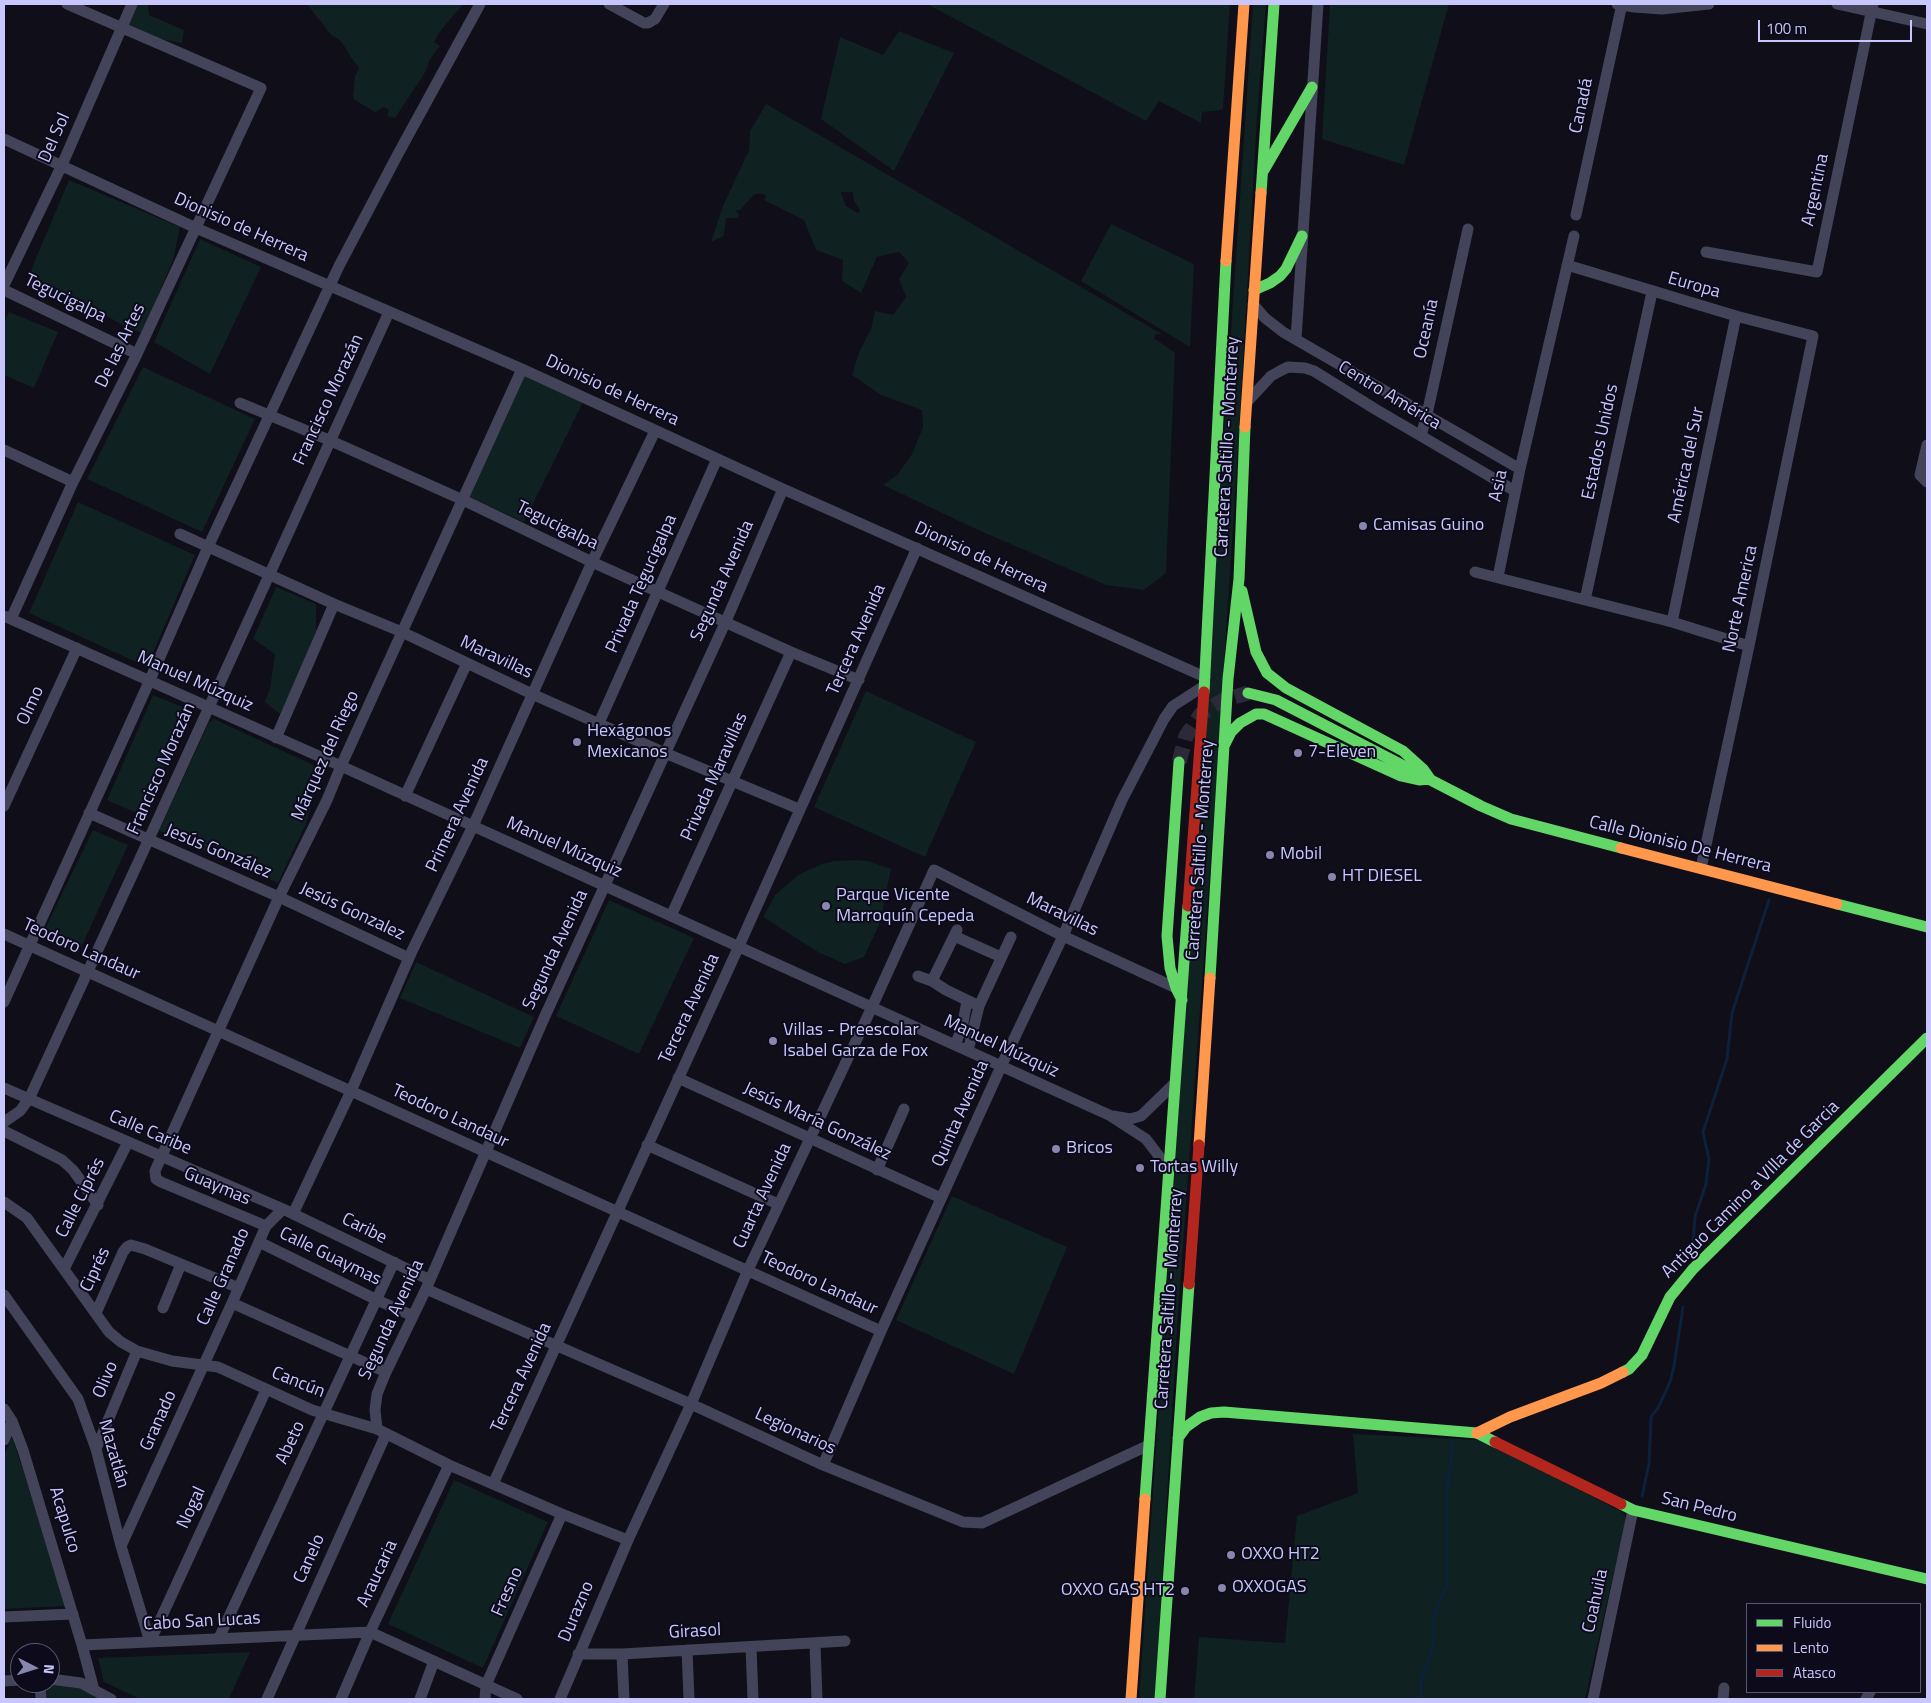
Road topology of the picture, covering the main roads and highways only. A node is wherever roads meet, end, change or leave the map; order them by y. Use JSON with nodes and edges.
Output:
{"nodes":[{"id":1,"x":1244,"y":4,"type":"edge"},
{"id":2,"x":1274,"y":4,"type":"edge"},
{"id":3,"x":1312,"y":87,"type":"road end"},
{"id":4,"x":1261,"y":175,"type":"junction"},
{"id":5,"x":1302,"y":236,"type":"road end"},
{"id":6,"x":1254,"y":290,"type":"junction"},
{"id":7,"x":1239,"y":579,"type":"junction"},
{"id":8,"x":1248,"y":693,"type":"tunnel mouth"},
{"id":9,"x":1224,"y":747,"type":"junction"},
{"id":10,"x":1179,"y":762,"type":"tunnel mouth"},
{"id":11,"x":1430,"y":779,"type":"junction"},
{"id":12,"x":1927,"y":927,"type":"edge"},
{"id":13,"x":1182,"y":1000,"type":"junction"},
{"id":14,"x":1927,"y":1038,"type":"edge"},
{"id":15,"x":1510,"y":1417,"type":"junction"},
{"id":16,"x":1477,"y":1433,"type":"junction"},
{"id":17,"x":1178,"y":1438,"type":"junction"},
{"id":18,"x":1511,"y":1450,"type":"junction"},
{"id":19,"x":1927,"y":1579,"type":"edge"},
{"id":20,"x":1131,"y":1699,"type":"edge"},
{"id":21,"x":1160,"y":1699,"type":"edge"}],
"edges":[{"from":1,"to":13,"type":"main road","name":"Carretera Saltillo - Monterrey"},
{"from":2,"to":4,"type":"main road","name":"Carretera Saltillo - Monterrey"},
{"from":3,"to":4,"type":"main road"},
{"from":4,"to":6,"type":"main road","name":"Carretera Saltillo - Monterrey"},
{"from":5,"to":6,"type":"main road"},
{"from":6,"to":7,"type":"main road","name":"Carretera Saltillo - Monterrey"},
{"from":7,"to":9,"type":"main road","name":"Carretera Saltillo - Monterrey"},
{"from":7,"to":11,"type":"main road"},
{"from":8,"to":11,"type":"main road"},
{"from":9,"to":11,"type":"main road"},
{"from":9,"to":17,"type":"main road","name":"Carretera Saltillo - Monterrey"},
{"from":10,"to":13,"type":"main road"},
{"from":11,"to":12,"type":"main road","name":"Calle Dionisio De Herrera"},
{"from":13,"to":20,"type":"main road","name":"Carretera Saltillo - Monterrey"},
{"from":14,"to":15,"type":"main road","name":"Antiguo Camino a VIlla de Garcia"},
{"from":15,"to":16,"type":"main road","name":"Antiguo Camino a VIlla de Garcia"},
{"from":15,"to":18,"type":"main road"},
{"from":16,"to":17,"type":"main road"},
{"from":16,"to":18,"type":"main road","name":"San Pedro"},
{"from":17,"to":21,"type":"main road","name":"Carretera Saltillo - Monterrey"},
{"from":18,"to":19,"type":"main road","name":"San Pedro"}]}
